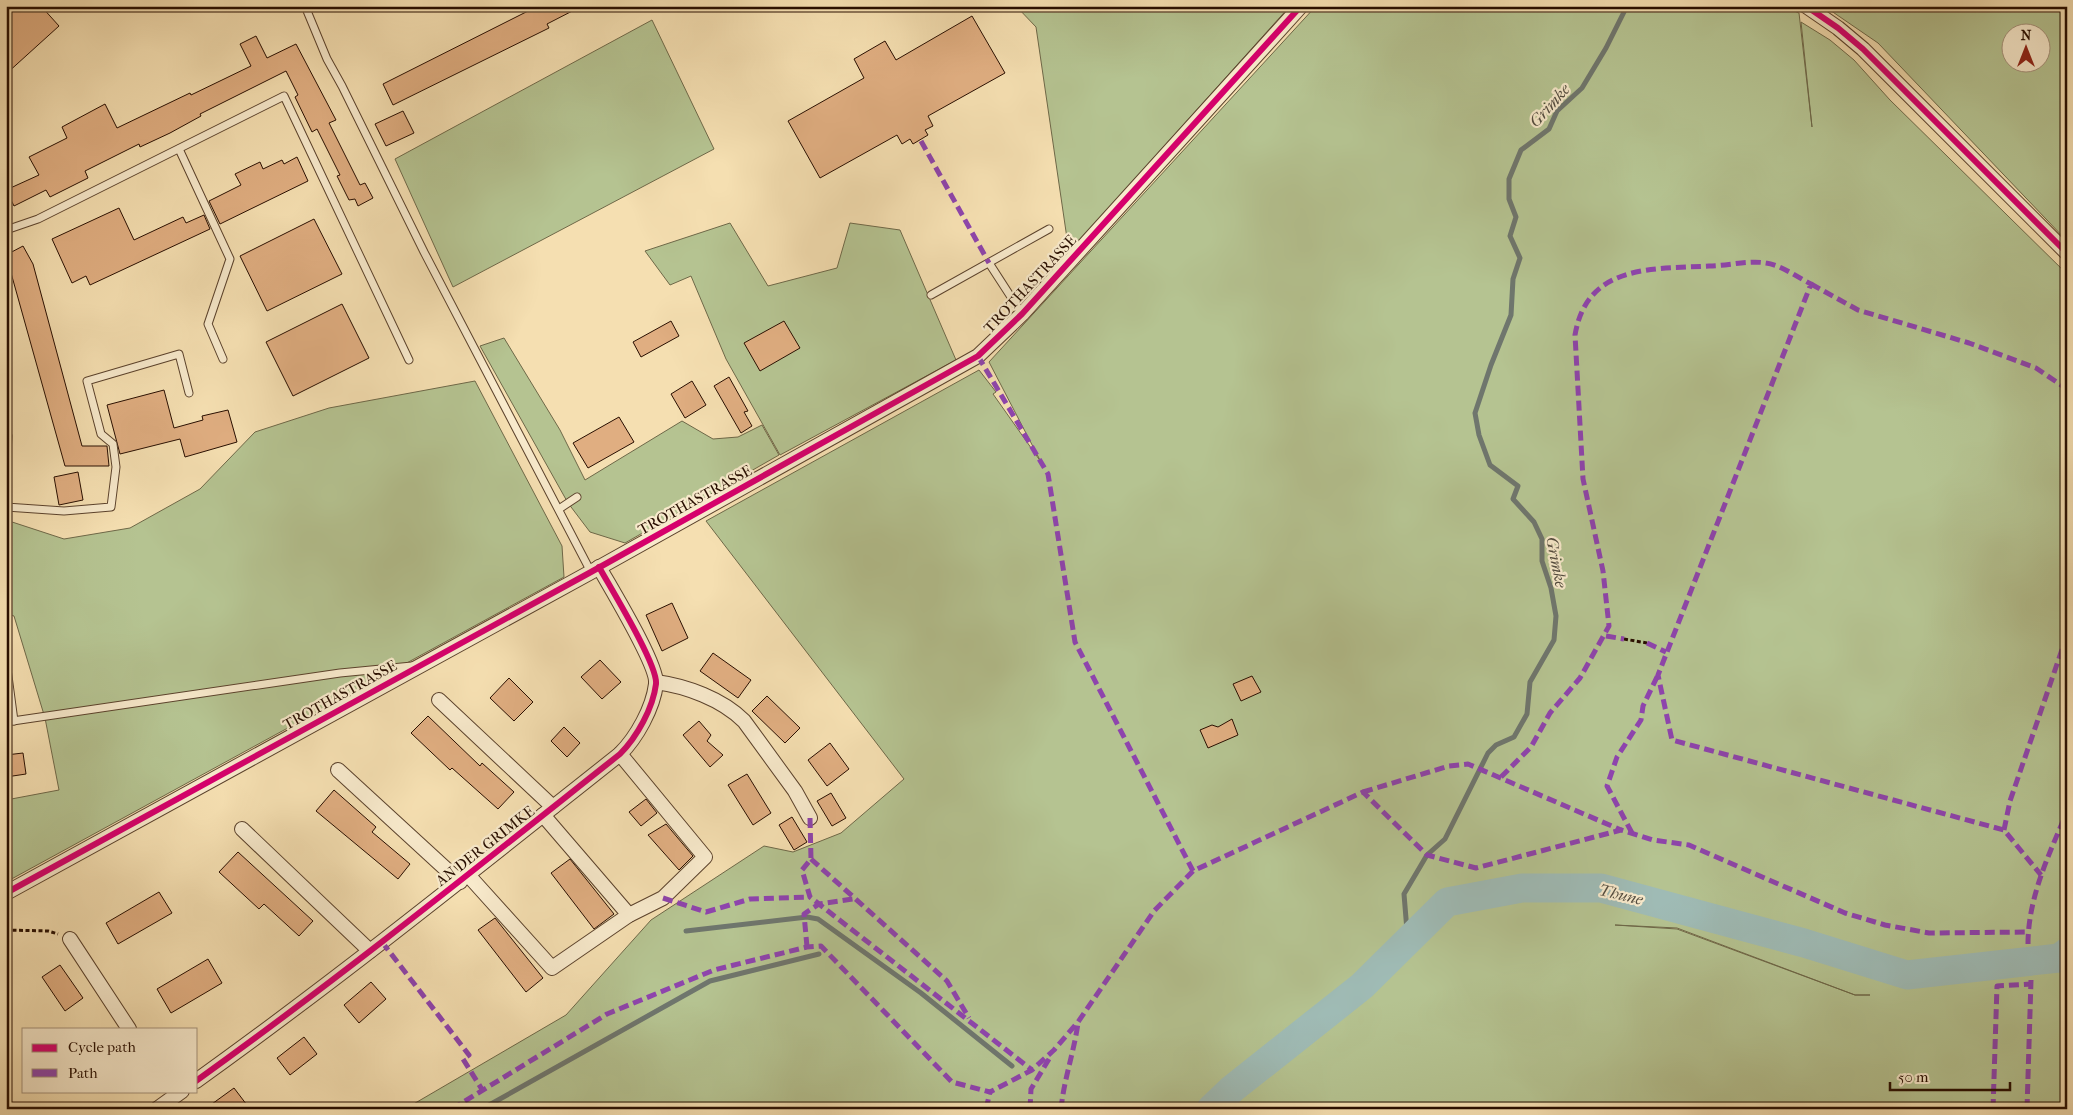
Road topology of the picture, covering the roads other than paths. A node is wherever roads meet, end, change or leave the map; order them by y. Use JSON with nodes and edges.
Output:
{"nodes":[{"id":1,"x":305,"y":6,"type":"edge"},
{"id":2,"x":1301,"y":6,"type":"edge"},
{"id":3,"x":1806,"y":6,"type":"edge"},
{"id":4,"x":179,"y":149,"type":"junction"},
{"id":5,"x":1049,"y":229,"type":"dead end"},
{"id":6,"x":6,"y":230,"type":"edge"},
{"id":7,"x":2067,"y":253,"type":"edge"},
{"id":8,"x":989,"y":263,"type":"junction"},
{"id":9,"x":932,"y":295,"type":"dead end"},
{"id":10,"x":1022,"y":314,"type":"junction"},
{"id":11,"x":223,"y":359,"type":"dead end"},
{"id":12,"x":409,"y":360,"type":"dead end"},
{"id":13,"x":189,"y":393,"type":"dead end"},
{"id":14,"x":6,"y":429,"type":"edge"},
{"id":15,"x":6,"y":469,"type":"edge"},
{"id":16,"x":578,"y":497,"type":"dead end"},
{"id":17,"x":6,"y":507,"type":"edge"},
{"id":18,"x":559,"y":509,"type":"junction"},
{"id":19,"x":595,"y":570,"type":"junction"},
{"id":20,"x":6,"y":661,"type":"edge"},
{"id":21,"x":420,"y":666,"type":"junction"},
{"id":22,"x":656,"y":682,"type":"junction"},
{"id":23,"x":439,"y":700,"type":"dead end"},
{"id":24,"x":14,"y":721,"type":"junction"},
{"id":25,"x":6,"y":722,"type":"edge"},
{"id":26,"x":620,"y":754,"type":"junction"},
{"id":27,"x":338,"y":770,"type":"dead end"},
{"id":28,"x":548,"y":811,"type":"junction"},
{"id":29,"x":810,"y":818,"type":"dead end"},
{"id":30,"x":242,"y":829,"type":"dead end"},
{"id":31,"x":464,"y":879,"type":"junction"},
{"id":32,"x":6,"y":893,"type":"edge"},
{"id":33,"x":629,"y":915,"type":"junction"},
{"id":34,"x":70,"y":938,"type":"road end"},
{"id":35,"x":370,"y":951,"type":"junction"},
{"id":36,"x":128,"y":1028,"type":"edge"},
{"id":37,"x":198,"y":1080,"type":"edge"},
{"id":38,"x":175,"y":1093,"type":"edge"},
{"id":39,"x":157,"y":1109,"type":"edge"}],
"edges":[{"from":1,"to":18,"type":"lane"},
{"from":2,"to":10,"type":"street","name":"TROTHASTRASSE"},
{"from":3,"to":7,"type":"street"},
{"from":4,"to":6,"type":"lane"},
{"from":4,"to":11,"type":"lane"},
{"from":4,"to":12,"type":"lane"},
{"from":5,"to":8,"type":"lane"},
{"from":8,"to":9,"type":"lane"},
{"from":8,"to":10,"type":"lane"},
{"from":10,"to":19,"type":"street","name":"TROTHASTRASSE"},
{"from":13,"to":17,"type":"lane"},
{"from":14,"to":15,"type":"lane"},
{"from":16,"to":18,"type":"lane"},
{"from":18,"to":19,"type":"lane"},
{"from":19,"to":21,"type":"street","name":"TROTHASTRASSE"},
{"from":19,"to":22,"type":"street"},
{"from":20,"to":24,"type":"lane"},
{"from":21,"to":24,"type":"lane"},
{"from":21,"to":32,"type":"street","name":"TROTHASTRASSE"},
{"from":22,"to":26,"type":"street","name":"AN DER GRIMKE"},
{"from":22,"to":29,"type":"street"},
{"from":23,"to":28,"type":"street","name":"AN DER GRIMKE"},
{"from":24,"to":25,"type":"lane"},
{"from":26,"to":28,"type":"street","name":"AN DER GRIMKE"},
{"from":26,"to":33,"type":"street","name":"AN DER GRIMKE"},
{"from":27,"to":31,"type":"street","name":"AN DER GRIMKE"},
{"from":28,"to":31,"type":"street","name":"AN DER GRIMKE"},
{"from":28,"to":33,"type":"street","name":"AN DER GRIMKE"},
{"from":30,"to":35,"type":"street"},
{"from":31,"to":33,"type":"street","name":"AN DER GRIMKE"},
{"from":31,"to":35,"type":"street","name":"AN DER GRIMKE"},
{"from":34,"to":36,"type":"street"},
{"from":35,"to":37,"type":"street","name":"AN DER GRIMKE"},
{"from":38,"to":39,"type":"street"}]}
